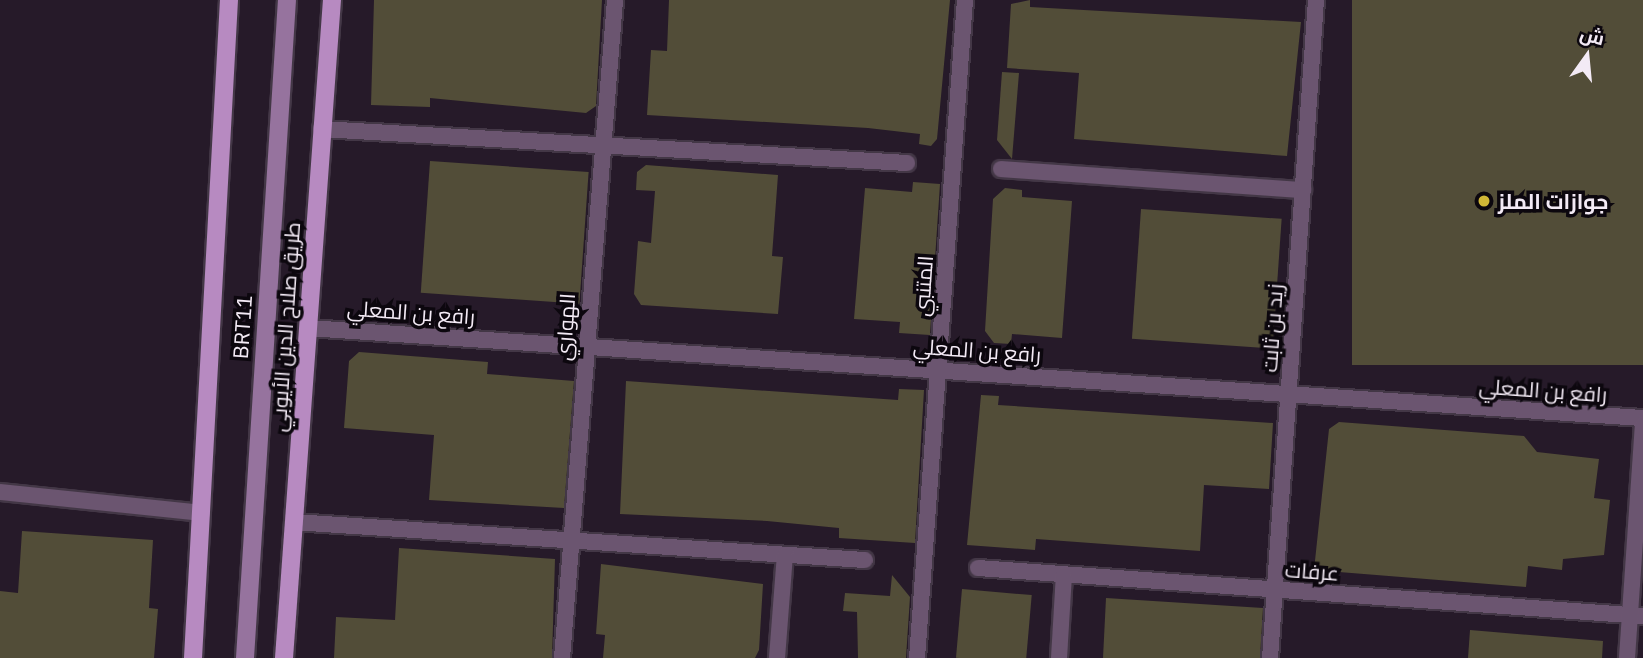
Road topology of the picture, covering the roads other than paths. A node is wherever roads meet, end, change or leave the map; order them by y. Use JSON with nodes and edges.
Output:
{"nodes":[{"id":1,"x":229,"y":0,"type":"edge"},
{"id":2,"x":287,"y":0,"type":"edge"},
{"id":3,"x":332,"y":0,"type":"edge"},
{"id":4,"x":615,"y":0,"type":"edge"},
{"id":5,"x":965,"y":0,"type":"edge"},
{"id":6,"x":1316,"y":0,"type":"edge"},
{"id":7,"x":321,"y":129,"type":"junction"},
{"id":8,"x":600,"y":142,"type":"junction"},
{"id":9,"x":907,"y":163,"type":"dead end"},
{"id":10,"x":1001,"y":169,"type":"dead end"},
{"id":11,"x":1303,"y":190,"type":"junction"},
{"id":12,"x":308,"y":327,"type":"junction"},
{"id":13,"x":585,"y":344,"type":"junction"},
{"id":14,"x":938,"y":369,"type":"junction"},
{"id":15,"x":1289,"y":393,"type":"junction"},
{"id":16,"x":1643,"y":418,"type":"edge"},
{"id":17,"x":1643,"y":425,"type":"edge"},
{"id":18,"x":0,"y":492,"type":"edge"},
{"id":19,"x":202,"y":513,"type":"junction"},
{"id":20,"x":294,"y":522,"type":"junction"},
{"id":21,"x":571,"y":539,"type":"junction"},
{"id":22,"x":785,"y":555,"type":"junction"},
{"id":23,"x":865,"y":560,"type":"dead end"},
{"id":24,"x":978,"y":568,"type":"dead end"},
{"id":25,"x":1064,"y":575,"type":"junction"},
{"id":26,"x":1275,"y":590,"type":"junction"},
{"id":27,"x":1636,"y":615,"type":"edge"},
{"id":28,"x":194,"y":658,"type":"edge"},
{"id":29,"x":245,"y":658,"type":"edge"},
{"id":30,"x":284,"y":658,"type":"edge"},
{"id":31,"x":562,"y":658,"type":"edge"},
{"id":32,"x":777,"y":658,"type":"edge"},
{"id":33,"x":917,"y":658,"type":"edge"},
{"id":34,"x":1059,"y":658,"type":"edge"},
{"id":35,"x":1270,"y":658,"type":"edge"},
{"id":36,"x":1627,"y":658,"type":"edge"}],
"edges":[{"from":1,"to":19,"type":"main road"},
{"from":2,"to":29,"type":"main road","name":"BRT11"},
{"from":3,"to":7,"type":"main road","name":"طريق صلاح الدين الأيوبي"},
{"from":4,"to":8,"type":"street","name":"الهواري"},
{"from":5,"to":14,"type":"street","name":"المتنبي"},
{"from":6,"to":11,"type":"street","name":"زيد بن ثابت"},
{"from":7,"to":8,"type":"street"},
{"from":7,"to":12,"type":"main road","name":"طريق صلاح الدين الأيوبي"},
{"from":8,"to":9,"type":"street"},
{"from":8,"to":13,"type":"street","name":"الهواري"},
{"from":10,"to":11,"type":"street"},
{"from":11,"to":15,"type":"street","name":"زيد بن ثابت"},
{"from":12,"to":13,"type":"street","name":"رافع بن المعلي"},
{"from":12,"to":20,"type":"main road","name":"طريق صلاح الدين الأيوبي"},
{"from":13,"to":14,"type":"street","name":"رافع بن المعلي"},
{"from":13,"to":21,"type":"street","name":"الهواري"},
{"from":14,"to":15,"type":"street","name":"رافع بن المعلي"},
{"from":14,"to":33,"type":"street","name":"المتنبي"},
{"from":15,"to":16,"type":"street","name":"رافع بن المعلي"},
{"from":15,"to":26,"type":"street","name":"زيد بن ثابت"},
{"from":17,"to":27,"type":"street"},
{"from":18,"to":19,"type":"street"},
{"from":19,"to":28,"type":"main road"},
{"from":20,"to":21,"type":"street"},
{"from":20,"to":30,"type":"main road","name":"طريق صلاح الدين الأيوبي"},
{"from":21,"to":22,"type":"street"},
{"from":21,"to":31,"type":"street","name":"الهواري"},
{"from":22,"to":23,"type":"street"},
{"from":22,"to":32,"type":"street"},
{"from":24,"to":25,"type":"street","name":"عرفات"},
{"from":25,"to":26,"type":"street","name":"عرفات"},
{"from":25,"to":34,"type":"street"},
{"from":26,"to":27,"type":"street","name":"عرفات"},
{"from":26,"to":35,"type":"street","name":"زيد بن ثابت"},
{"from":27,"to":36,"type":"street"}]}
